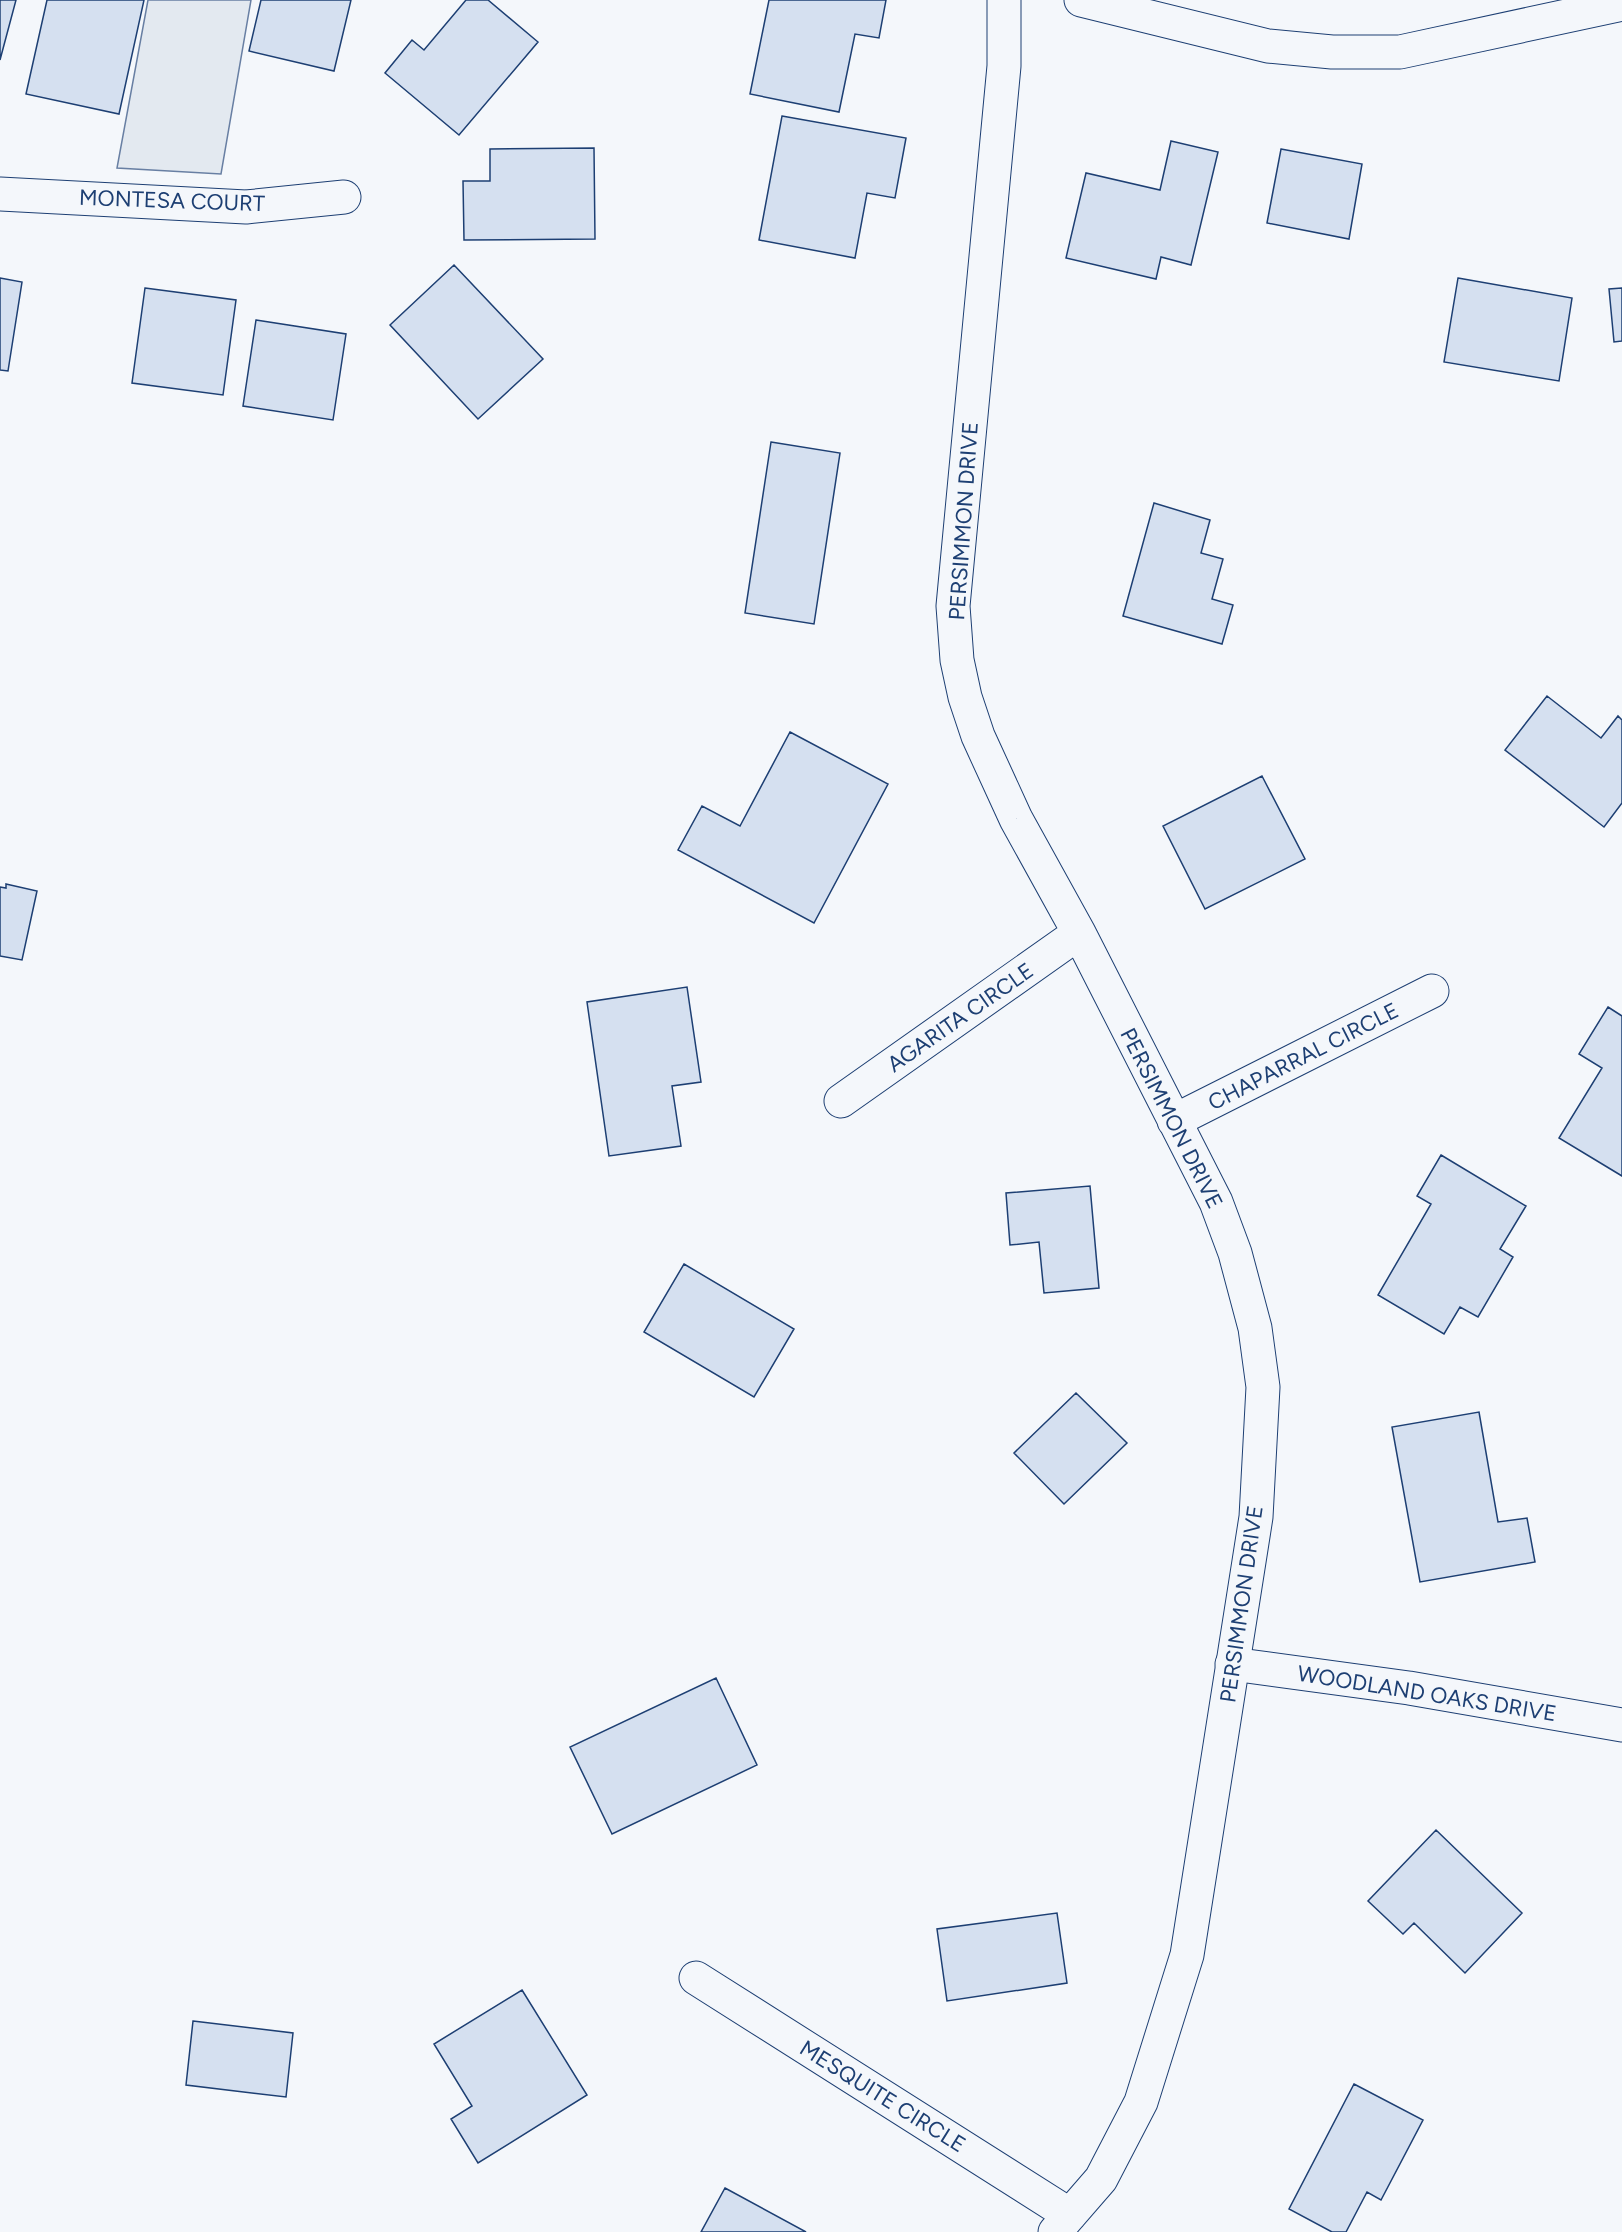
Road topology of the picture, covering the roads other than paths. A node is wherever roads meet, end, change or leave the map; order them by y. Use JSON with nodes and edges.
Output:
{"nodes":[{"id":1,"x":1004,"y":0,"type":"edge"},
{"id":2,"x":1081,"y":0,"type":"edge"},
{"id":3,"x":1622,"y":4,"type":"edge"},
{"id":4,"x":0,"y":194,"type":"edge"},
{"id":5,"x":344,"y":197,"type":"dead end"},
{"id":6,"x":1079,"y":933,"type":"junction"},
{"id":7,"x":1432,"y":991,"type":"dead end"},
{"id":8,"x":841,"y":1101,"type":"dead end"},
{"id":9,"x":1174,"y":1121,"type":"junction"},
{"id":10,"x":1232,"y":1664,"type":"junction"},
{"id":11,"x":1622,"y":1725,"type":"edge"},
{"id":12,"x":696,"y":1978,"type":"dead end"},
{"id":13,"x":1062,"y":2224,"type":"edge"}],
"edges":[{"from":1,"to":6,"type":"street","name":"PERSIMMON DRIVE"},
{"from":2,"to":3,"type":"street"},
{"from":4,"to":5,"type":"street","name":"MONTESA COURT"},
{"from":6,"to":8,"type":"street","name":"AGARITA CIRCLE"},
{"from":6,"to":9,"type":"street","name":"PERSIMMON DRIVE"},
{"from":7,"to":9,"type":"street","name":"CHAPARRAL CIRCLE"},
{"from":9,"to":10,"type":"street","name":"PERSIMMON DRIVE"},
{"from":10,"to":11,"type":"street","name":"WOODLAND OAKS DRIVE"},
{"from":10,"to":13,"type":"street","name":"PERSIMMON DRIVE"},
{"from":12,"to":13,"type":"street","name":"MESQUITE CIRCLE"}]}
